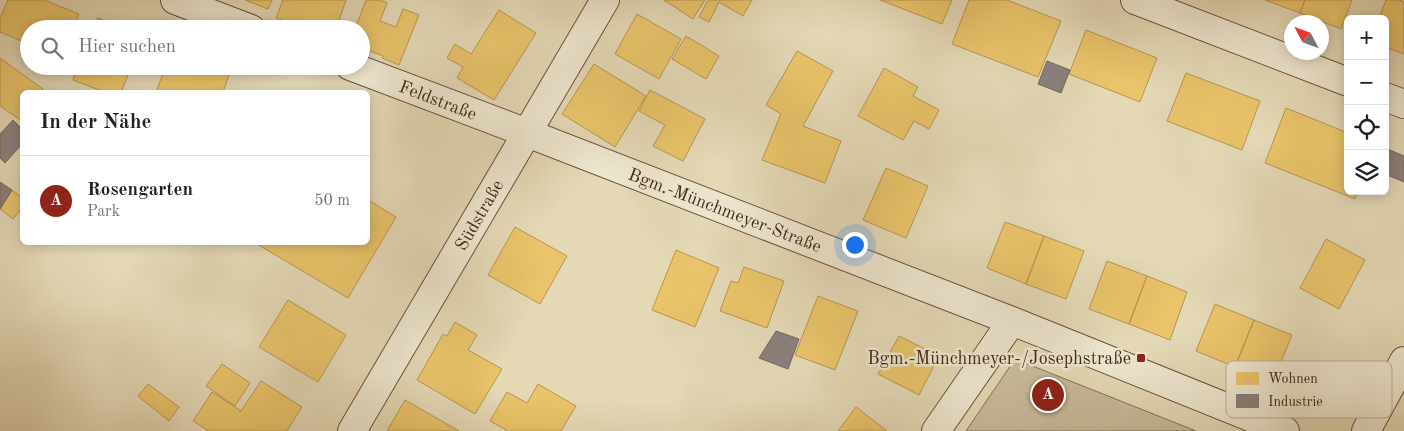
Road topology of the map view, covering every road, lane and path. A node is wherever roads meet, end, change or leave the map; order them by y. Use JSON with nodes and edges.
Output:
{"nodes":[{"id":1,"x":175,"y":0,"type":"edge"},
{"id":2,"x":605,"y":0,"type":"edge"},
{"id":3,"x":1136,"y":0,"type":"edge"},
{"id":4,"x":227,"y":20,"type":"edge"},
{"id":5,"x":370,"y":74,"type":"edge"},
{"id":6,"x":1344,"y":80,"type":"edge"},
{"id":7,"x":1389,"y":98,"type":"edge"},
{"id":8,"x":1404,"y":104,"type":"edge"},
{"id":9,"x":527,"y":133,"type":"junction"},
{"id":10,"x":1012,"y":321,"type":"junction"},
{"id":11,"x":1404,"y":361,"type":"edge"},
{"id":12,"x":1392,"y":383,"type":"edge"},
{"id":13,"x":1226,"y":407,"type":"edge"},
{"id":14,"x":1253,"y":418,"type":"edge"},
{"id":15,"x":1373,"y":418,"type":"edge"},
{"id":16,"x":352,"y":431,"type":"edge"},
{"id":17,"x":936,"y":431,"type":"edge"},
{"id":18,"x":1285,"y":431,"type":"edge"},
{"id":19,"x":1366,"y":431,"type":"edge"}],
"edges":[{"from":1,"to":4,"type":"street"},
{"from":2,"to":9,"type":"street","name":"Südstraße"},
{"from":3,"to":6,"type":"street"},
{"from":5,"to":9,"type":"street","name":"Feldstraße"},
{"from":7,"to":8,"type":"street"},
{"from":9,"to":10,"type":"street","name":"Bgm.-Münchmeyer-Straße"},
{"from":9,"to":16,"type":"street","name":"Südstraße"},
{"from":10,"to":13,"type":"street","name":"Bgm.-Münchmeyer-Straße"},
{"from":10,"to":17,"type":"street"},
{"from":11,"to":12,"type":"street"},
{"from":14,"to":18,"type":"street","name":"Bgm.-Münchmeyer-Straße"},
{"from":15,"to":19,"type":"street"}]}
